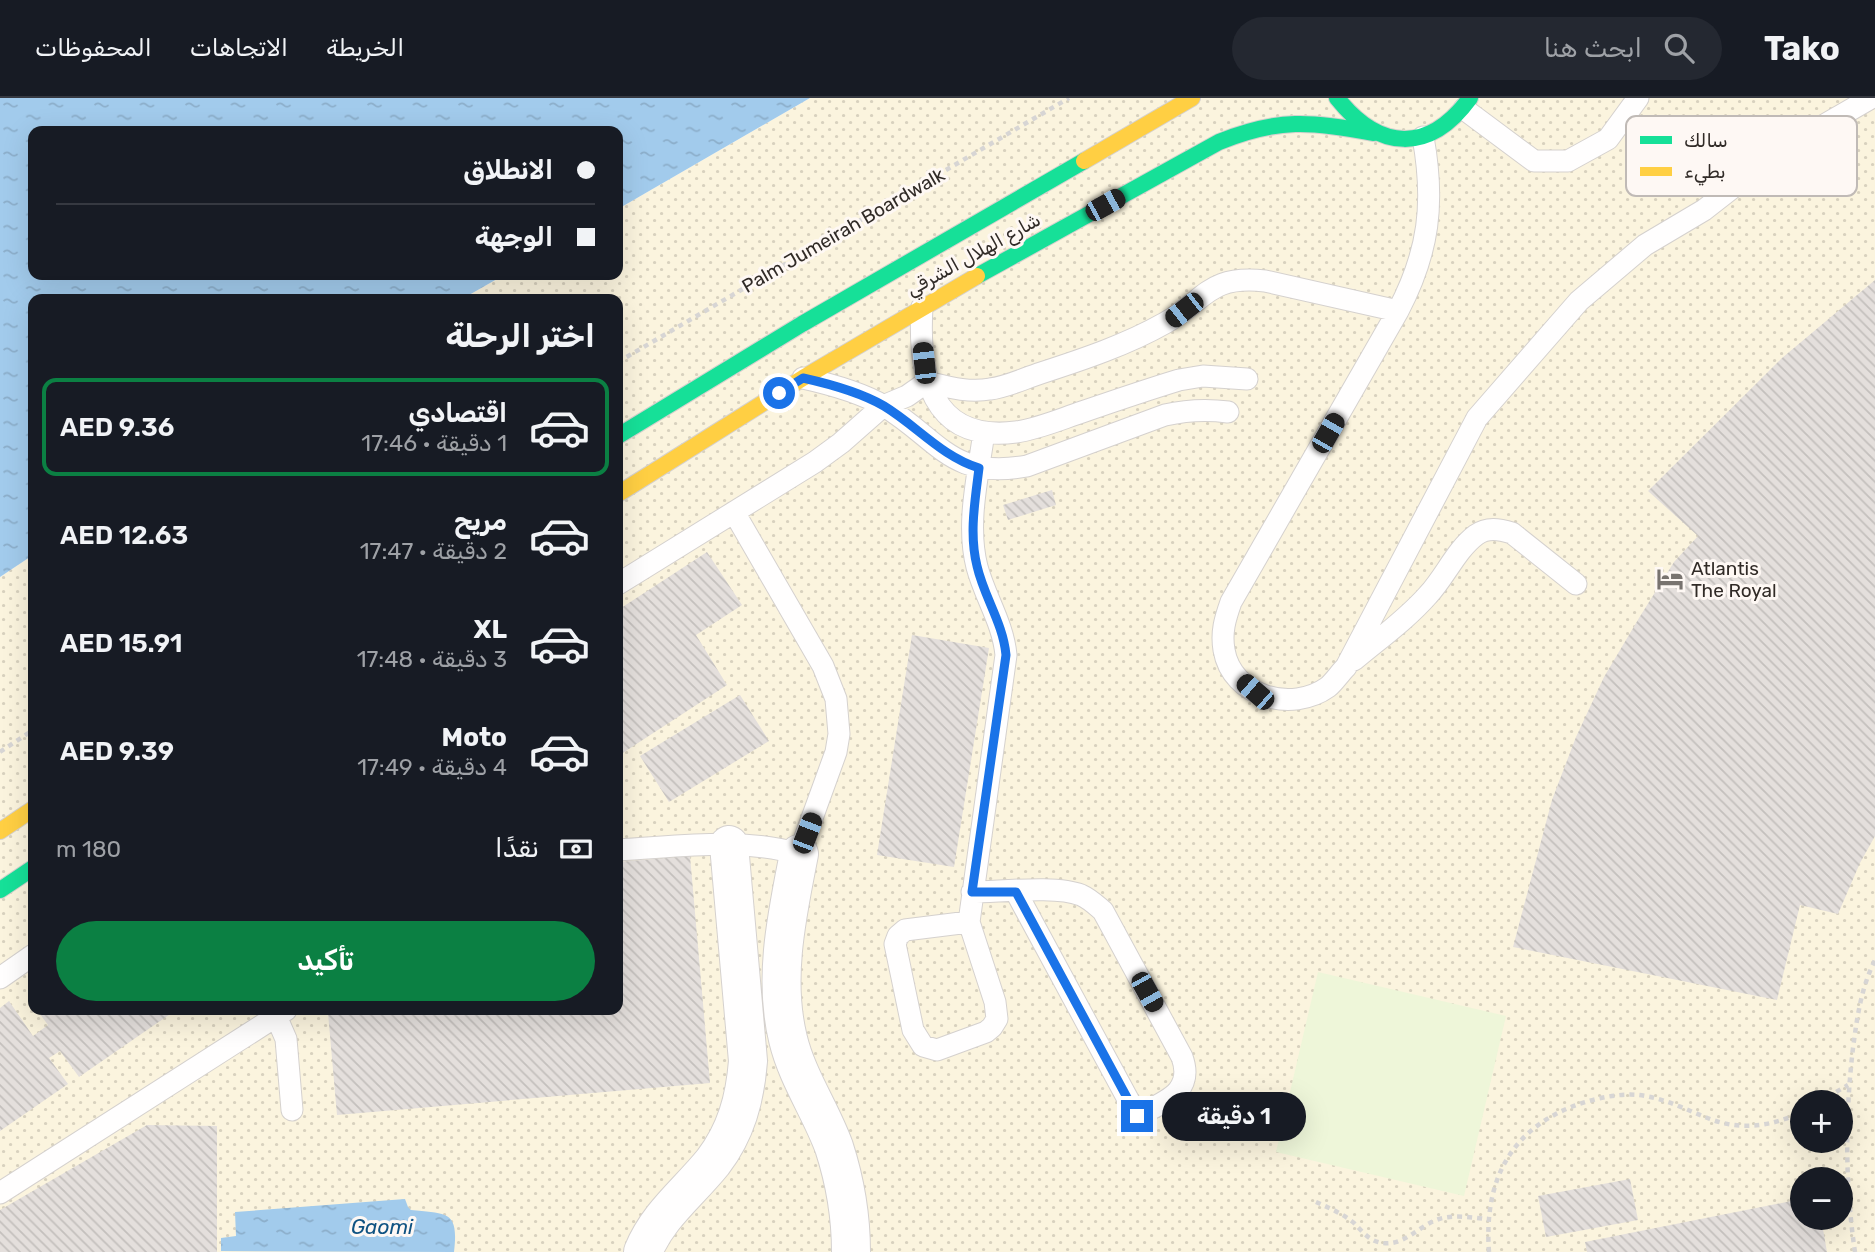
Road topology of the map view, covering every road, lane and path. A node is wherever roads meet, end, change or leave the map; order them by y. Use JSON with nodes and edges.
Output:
{"nodes":[{"id":1,"x":1069,"y":98,"type":"edge"},
{"id":2,"x":1192,"y":98,"type":"edge"},
{"id":3,"x":1337,"y":98,"type":"edge"},
{"id":4,"x":1638,"y":98,"type":"edge"},
{"id":5,"x":1871,"y":98,"type":"edge"},
{"id":6,"x":1467,"y":104,"type":"edge"},
{"id":7,"x":1840,"y":116,"type":"edge"},
{"id":8,"x":1373,"y":133,"type":"junction"},
{"id":9,"x":1423,"y":137,"type":"junction"},
{"id":10,"x":1722,"y":196,"type":"edge"},
{"id":11,"x":922,"y":307,"type":"junction"},
{"id":12,"x":1398,"y":311,"type":"junction"},
{"id":13,"x":623,"y":359,"type":"edge"},
{"id":14,"x":803,"y":378,"type":"junction"},
{"id":15,"x":1247,"y":379,"type":"dead end"},
{"id":16,"x":927,"y":382,"type":"junction"},
{"id":17,"x":883,"y":406,"type":"junction"},
{"id":18,"x":1228,"y":412,"type":"dead end"},
{"id":19,"x":984,"y":432,"type":"junction"},
{"id":20,"x":623,"y":433,"type":"edge"},
{"id":21,"x":979,"y":468,"type":"junction"},
{"id":22,"x":623,"y":491,"type":"edge"},
{"id":23,"x":734,"y":512,"type":"junction"},
{"id":24,"x":623,"y":581,"type":"edge"},
{"id":25,"x":1576,"y":584,"type":"dead end"},
{"id":26,"x":1346,"y":667,"type":"junction"},
{"id":27,"x":28,"y":733,"type":"edge"},
{"id":28,"x":0,"y":752,"type":"edge"},
{"id":29,"x":28,"y":812,"type":"edge"},
{"id":30,"x":0,"y":831,"type":"edge"},
{"id":31,"x":729,"y":845,"type":"junction"},
{"id":32,"x":623,"y":850,"type":"edge"},
{"id":33,"x":799,"y":854,"type":"junction"},
{"id":34,"x":28,"y":870,"type":"edge"},
{"id":35,"x":0,"y":890,"type":"edge"},
{"id":36,"x":972,"y":892,"type":"junction"},
{"id":37,"x":1016,"y":892,"type":"junction"},
{"id":38,"x":969,"y":922,"type":"junction"},
{"id":39,"x":28,"y":958,"type":"edge"},
{"id":40,"x":1875,"y":960,"type":"edge"},
{"id":41,"x":0,"y":978,"type":"edge"},
{"id":42,"x":782,"y":978,"type":"junction"},
{"id":43,"x":741,"y":982,"type":"junction"},
{"id":44,"x":278,"y":1015,"type":"edge"},
{"id":45,"x":281,"y":1015,"type":"edge"},
{"id":46,"x":1849,"y":1084,"type":"junction"},
{"id":47,"x":1839,"y":1090,"type":"edge"},
{"id":48,"x":292,"y":1110,"type":"dead end"},
{"id":49,"x":1790,"y":1117,"type":"edge"},
{"id":50,"x":0,"y":1193,"type":"edge"},
{"id":51,"x":1315,"y":1202,"type":"dead end"},
{"id":52,"x":1488,"y":1219,"type":"junction"},
{"id":53,"x":643,"y":1252,"type":"edge"},
{"id":54,"x":851,"y":1252,"type":"edge"},
{"id":55,"x":1489,"y":1252,"type":"edge"},
{"id":56,"x":1855,"y":1252,"type":"edge"}],
"edges":[{"from":1,"to":13,"type":"path","name":"Palm Jumeirah Boardwalk"},
{"from":2,"to":20,"type":"main road","name":"شارع الهلال الشرقي"},
{"from":3,"to":8,"type":"main road"},
{"from":4,"to":6,"type":"lane"},
{"from":5,"to":7,"type":"lane"},
{"from":6,"to":9,"type":"main road"},
{"from":8,"to":9,"type":"main road","name":"شارع الهلال الشرقي"},
{"from":8,"to":11,"type":"main road","name":"شارع الهلال الشرقي"},
{"from":9,"to":12,"type":"lane"},
{"from":10,"to":26,"type":"lane"},
{"from":11,"to":14,"type":"main road","name":"شارع الهلال الشرقي"},
{"from":11,"to":16,"type":"lane"},
{"from":12,"to":16,"type":"lane"},
{"from":12,"to":26,"type":"lane"},
{"from":14,"to":17,"type":"lane"},
{"from":14,"to":22,"type":"main road","name":"شارع الهلال الشرقي"},
{"from":15,"to":19,"type":"lane"},
{"from":16,"to":17,"type":"lane"},
{"from":16,"to":19,"type":"lane"},
{"from":17,"to":21,"type":"lane"},
{"from":17,"to":23,"type":"lane"},
{"from":18,"to":21,"type":"lane"},
{"from":19,"to":21,"type":"lane"},
{"from":21,"to":36,"type":"lane"},
{"from":23,"to":24,"type":"lane"},
{"from":23,"to":33,"type":"lane"},
{"from":25,"to":26,"type":"lane"},
{"from":27,"to":28,"type":"path"},
{"from":29,"to":30,"type":"main road"},
{"from":31,"to":32,"type":"lane"},
{"from":31,"to":33,"type":"lane"},
{"from":31,"to":43,"type":"street"},
{"from":33,"to":42,"type":"street"},
{"from":34,"to":35,"type":"main road"},
{"from":36,"to":37,"type":"lane"},
{"from":36,"to":38,"type":"lane"},
{"from":37,"to":37,"type":"lane"},
{"from":38,"to":38,"type":"lane"},
{"from":39,"to":41,"type":"lane"},
{"from":40,"to":46,"type":"path"},
{"from":42,"to":43,"type":"street"},
{"from":42,"to":54,"type":"street"},
{"from":43,"to":53,"type":"street"},
{"from":44,"to":50,"type":"lane"},
{"from":45,"to":48,"type":"lane"},
{"from":46,"to":47,"type":"path"},
{"from":46,"to":56,"type":"path"},
{"from":49,"to":52,"type":"path"},
{"from":51,"to":52,"type":"path"},
{"from":52,"to":55,"type":"path"}]}
